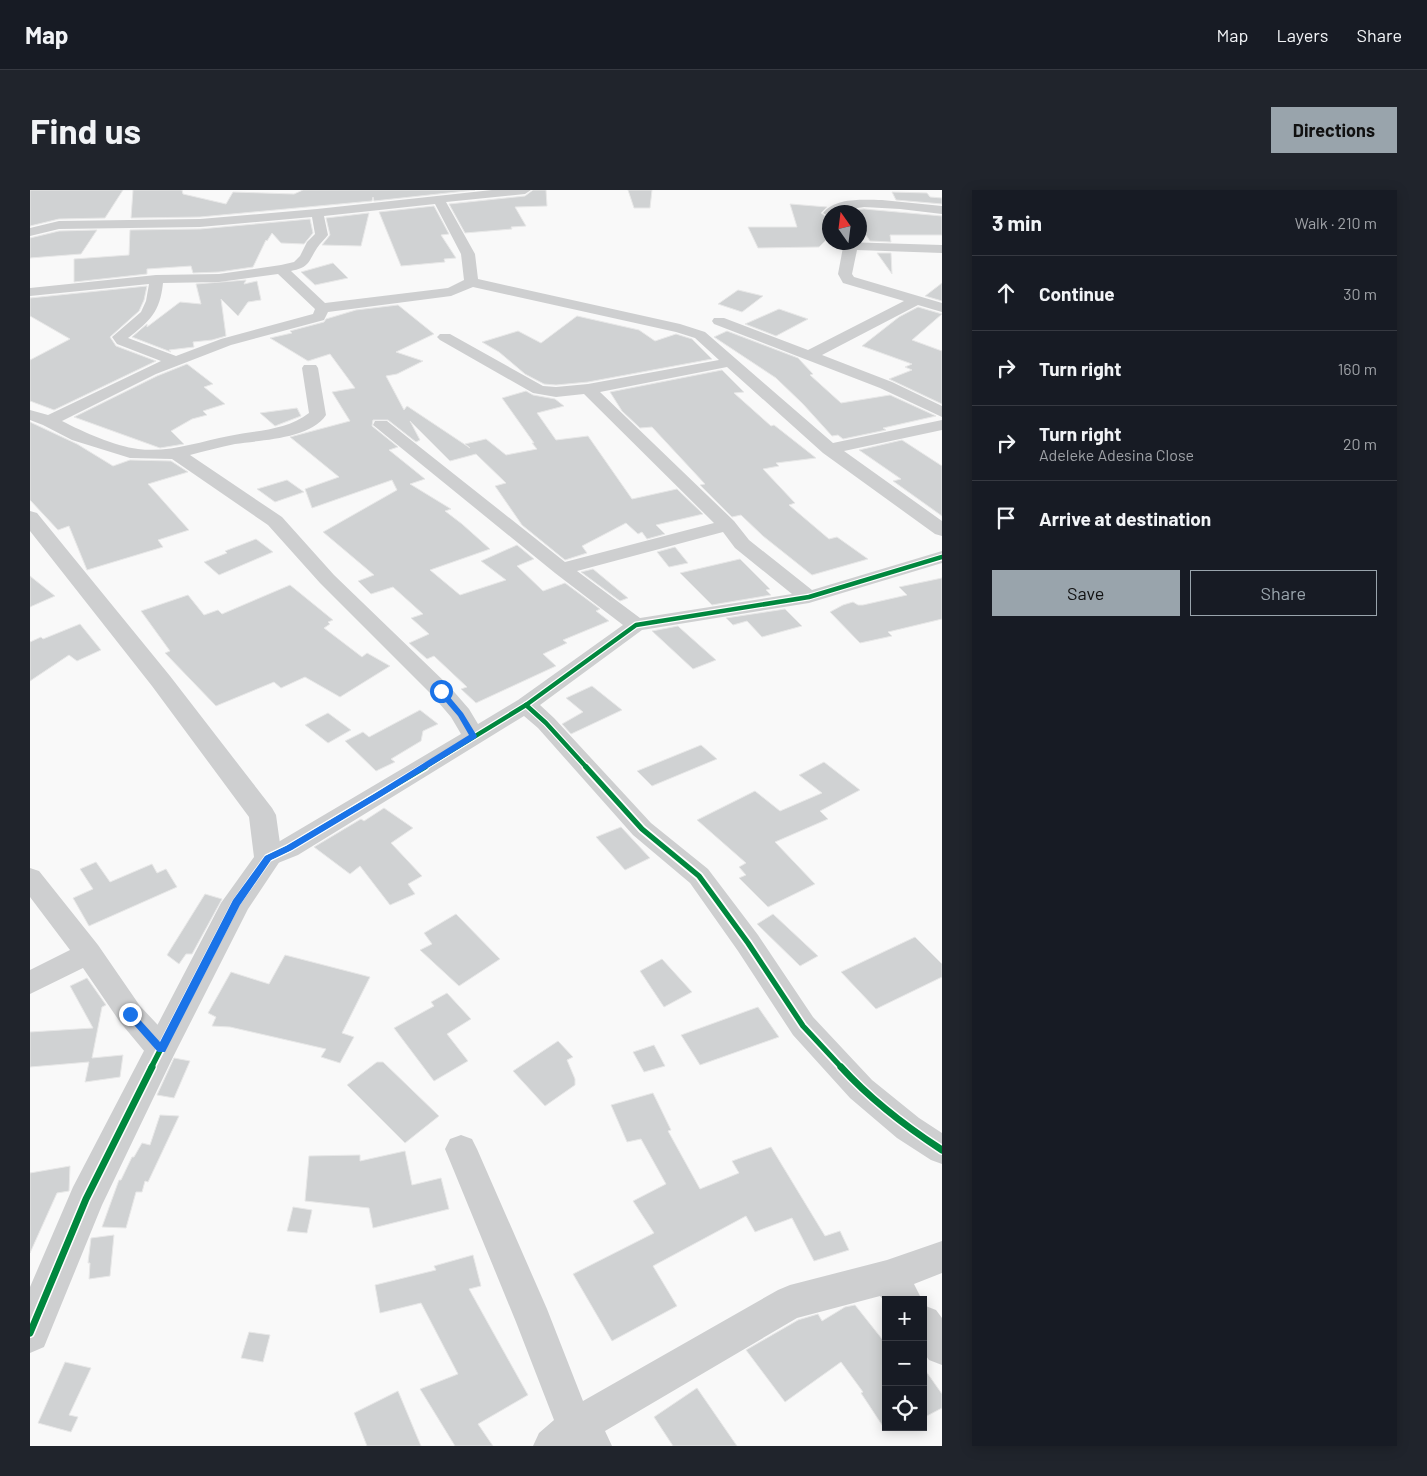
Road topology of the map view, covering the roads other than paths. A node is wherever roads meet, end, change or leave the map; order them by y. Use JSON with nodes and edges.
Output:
{"nodes":[{"id":1,"x":524,"y":190,"type":"edge"},
{"id":2,"x":439,"y":200,"type":"junction"},
{"id":3,"x":846,"y":205,"type":"edge"},
{"id":4,"x":942,"y":210,"type":"edge"},
{"id":5,"x":317,"y":212,"type":"junction"},
{"id":6,"x":30,"y":232,"type":"edge"},
{"id":7,"x":867,"y":245,"type":"edge"},
{"id":8,"x":942,"y":248,"type":"edge"},
{"id":9,"x":849,"y":250,"type":"edge"},
{"id":10,"x":281,"y":269,"type":"junction"},
{"id":11,"x":156,"y":279,"type":"junction"},
{"id":12,"x":471,"y":282,"type":"junction"},
{"id":13,"x":30,"y":292,"type":"edge"},
{"id":14,"x":917,"y":300,"type":"junction"},
{"id":15,"x":322,"y":308,"type":"junction"},
{"id":16,"x":942,"y":308,"type":"edge"},
{"id":17,"x":719,"y":321,"type":"dead end"},
{"id":18,"x":445,"y":337,"type":"dead end"},
{"id":19,"x":808,"y":356,"type":"junction"},
{"id":20,"x":176,"y":361,"type":"junction"},
{"id":21,"x":731,"y":362,"type":"junction"},
{"id":22,"x":310,"y":368,"type":"dead end"},
{"id":23,"x":588,"y":389,"type":"junction"},
{"id":24,"x":942,"y":412,"type":"edge"},
{"id":25,"x":30,"y":415,"type":"edge"},
{"id":26,"x":49,"y":421,"type":"junction"},
{"id":27,"x":942,"y":424,"type":"edge"},
{"id":28,"x":381,"y":425,"type":"dead end"},
{"id":29,"x":829,"y":449,"type":"junction"},
{"id":30,"x":176,"y":454,"type":"junction"},
{"id":31,"x":30,"y":517,"type":"edge"},
{"id":32,"x":727,"y":525,"type":"junction"},
{"id":33,"x":942,"y":530,"type":"edge"},
{"id":34,"x":942,"y":557,"type":"edge"},
{"id":35,"x":562,"y":569,"type":"junction"},
{"id":36,"x":809,"y":597,"type":"junction"},
{"id":37,"x":636,"y":625,"type":"junction"},
{"id":38,"x":526,"y":705,"type":"junction"},
{"id":39,"x":473,"y":736,"type":"junction"},
{"id":40,"x":268,"y":858,"type":"junction"},
{"id":41,"x":30,"y":878,"type":"edge"},
{"id":42,"x":88,"y":953,"type":"junction"},
{"id":43,"x":30,"y":983,"type":"edge"},
{"id":44,"x":161,"y":1049,"type":"junction"},
{"id":45,"x":460,"y":1149,"type":"dead end"},
{"id":46,"x":942,"y":1150,"type":"edge"},
{"id":47,"x":942,"y":1257,"type":"edge"},
{"id":48,"x":896,"y":1288,"type":"edge"},
{"id":49,"x":927,"y":1328,"type":"edge"},
{"id":50,"x":30,"y":1332,"type":"edge"},
{"id":51,"x":942,"y":1347,"type":"edge"},
{"id":52,"x":573,"y":1440,"type":"edge"}],
"edges":[{"from":1,"to":2,"type":"street"},
{"from":2,"to":5,"type":"street"},
{"from":2,"to":12,"type":"street"},
{"from":3,"to":4,"type":"street"},
{"from":5,"to":6,"type":"street"},
{"from":5,"to":10,"type":"street"},
{"from":7,"to":8,"type":"street"},
{"from":9,"to":14,"type":"street"},
{"from":10,"to":11,"type":"street"},
{"from":10,"to":15,"type":"street"},
{"from":11,"to":13,"type":"street"},
{"from":11,"to":20,"type":"street"},
{"from":12,"to":15,"type":"street"},
{"from":12,"to":21,"type":"street"},
{"from":14,"to":16,"type":"street"},
{"from":14,"to":19,"type":"street"},
{"from":15,"to":20,"type":"street"},
{"from":17,"to":19,"type":"street"},
{"from":18,"to":23,"type":"street"},
{"from":19,"to":24,"type":"street"},
{"from":20,"to":26,"type":"street"},
{"from":21,"to":23,"type":"street"},
{"from":21,"to":29,"type":"street"},
{"from":22,"to":30,"type":"street"},
{"from":23,"to":32,"type":"street"},
{"from":25,"to":26,"type":"street"},
{"from":26,"to":30,"type":"street"},
{"from":27,"to":29,"type":"street"},
{"from":28,"to":35,"type":"street"},
{"from":29,"to":33,"type":"street"},
{"from":30,"to":39,"type":"street"},
{"from":31,"to":40,"type":"street"},
{"from":32,"to":35,"type":"street"},
{"from":32,"to":36,"type":"street"},
{"from":34,"to":36,"type":"street"},
{"from":35,"to":37,"type":"street"},
{"from":36,"to":37,"type":"street"},
{"from":37,"to":38,"type":"street"},
{"from":38,"to":39,"type":"street"},
{"from":38,"to":46,"type":"street"},
{"from":39,"to":40,"type":"street"},
{"from":40,"to":44,"type":"street"},
{"from":41,"to":42,"type":"street"},
{"from":42,"to":43,"type":"street"},
{"from":42,"to":44,"type":"street"},
{"from":44,"to":50,"type":"street"},
{"from":45,"to":52,"type":"street"},
{"from":47,"to":48,"type":"street"},
{"from":48,"to":52,"type":"street"},
{"from":49,"to":51,"type":"street"}]}
